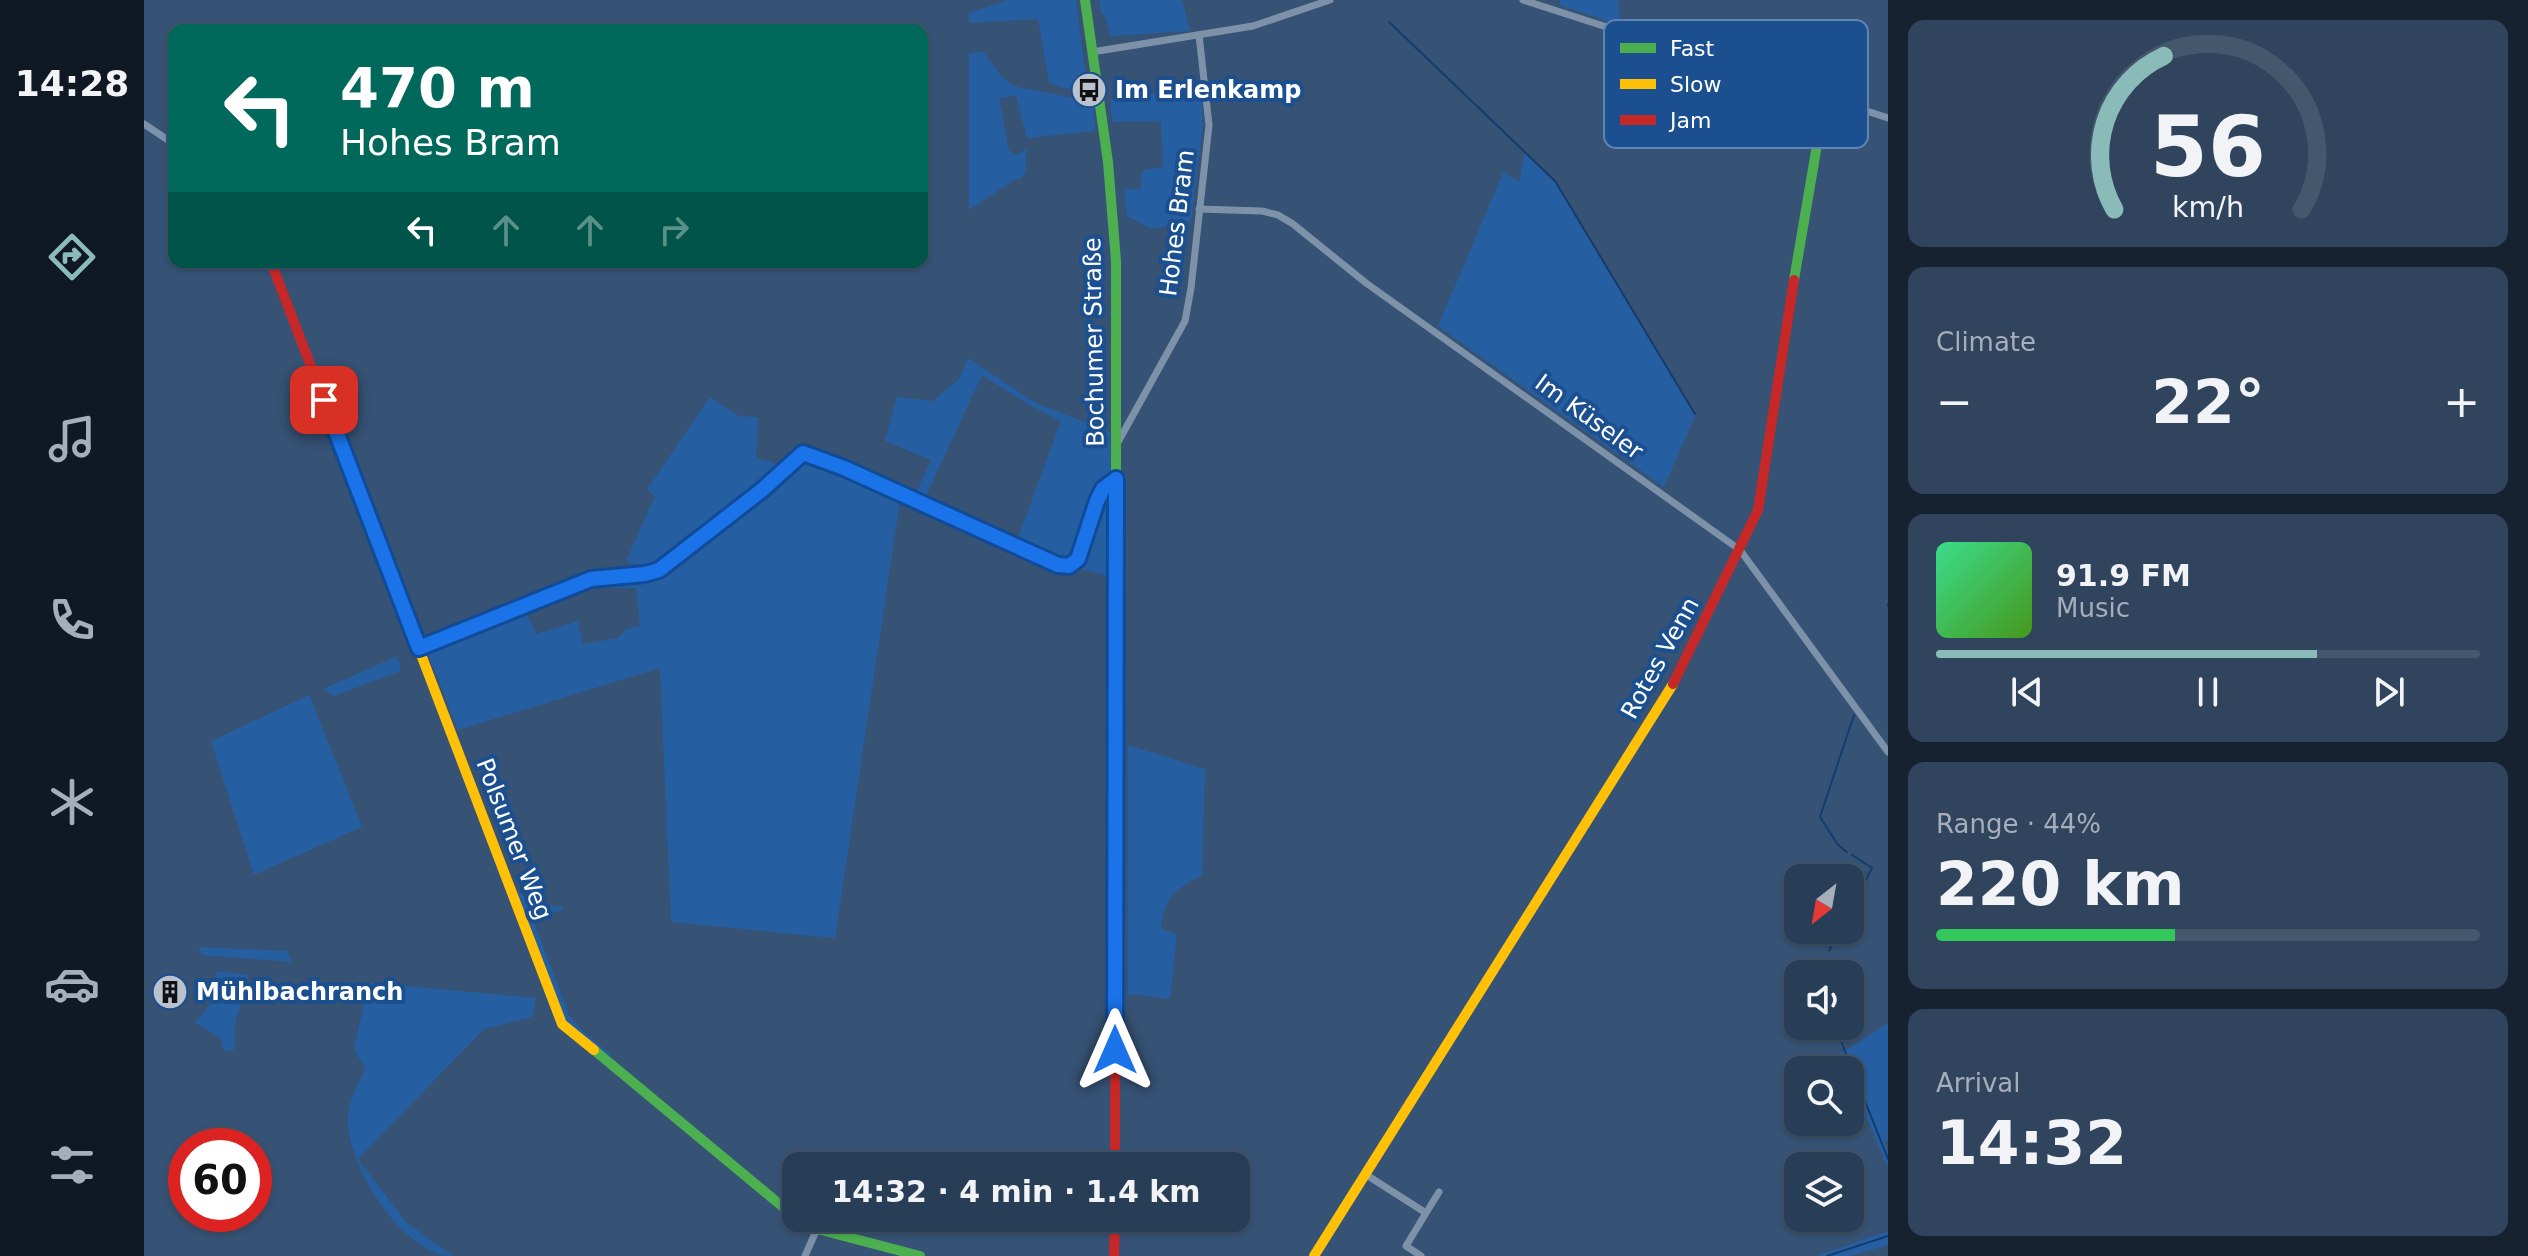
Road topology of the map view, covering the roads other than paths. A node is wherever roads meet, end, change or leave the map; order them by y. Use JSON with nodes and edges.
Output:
{"nodes":[{"id":1,"x":1085,"y":0,"type":"edge"},
{"id":2,"x":1330,"y":0,"type":"edge"},
{"id":3,"x":1523,"y":0,"type":"edge"},
{"id":4,"x":1557,"y":0,"type":"edge"},
{"id":5,"x":1556,"y":10,"type":"junction"},
{"id":6,"x":1604,"y":26,"type":"edge"},
{"id":7,"x":1199,"y":35,"type":"junction"},
{"id":8,"x":1092,"y":52,"type":"junction"},
{"id":9,"x":1868,"y":112,"type":"edge"},
{"id":10,"x":1888,"y":118,"type":"edge"},
{"id":11,"x":144,"y":124,"type":"edge"},
{"id":12,"x":168,"y":140,"type":"edge"},
{"id":13,"x":1815,"y":148,"type":"edge"},
{"id":14,"x":1199,"y":209,"type":"junction"},
{"id":15,"x":273,"y":268,"type":"edge"},
{"id":16,"x":1116,"y":446,"type":"junction"},
{"id":17,"x":1116,"y":479,"type":"junction"},
{"id":18,"x":1740,"y":550,"type":"junction"},
{"id":19,"x":419,"y":648,"type":"junction"},
{"id":20,"x":1888,"y":752,"type":"edge"},
{"id":21,"x":1115,"y":1152,"type":"edge"},
{"id":22,"x":1365,"y":1174,"type":"junction"},
{"id":23,"x":1439,"y":1192,"type":"dead end"},
{"id":24,"x":782,"y":1206,"type":"edge"},
{"id":25,"x":1426,"y":1213,"type":"junction"},
{"id":26,"x":816,"y":1232,"type":"edge"},
{"id":27,"x":820,"y":1232,"type":"edge"},
{"id":28,"x":1115,"y":1232,"type":"edge"},
{"id":29,"x":805,"y":1256,"type":"edge"},
{"id":30,"x":920,"y":1256,"type":"edge"},
{"id":31,"x":1114,"y":1256,"type":"edge"},
{"id":32,"x":1314,"y":1256,"type":"edge"},
{"id":33,"x":1421,"y":1256,"type":"edge"}],
"edges":[{"from":1,"to":8,"type":"street","name":"Bochumer Straße"},
{"from":2,"to":7,"type":"street"},
{"from":3,"to":5,"type":"street"},
{"from":4,"to":5,"type":"street"},
{"from":5,"to":6,"type":"street"},
{"from":7,"to":8,"type":"street"},
{"from":7,"to":14,"type":"street","name":"Hohes Bram"},
{"from":8,"to":16,"type":"street","name":"Bochumer Straße"},
{"from":9,"to":10,"type":"street"},
{"from":11,"to":12,"type":"street"},
{"from":13,"to":18,"type":"street","name":"Rotes Venn"},
{"from":14,"to":16,"type":"street","name":"Hohes Bram"},
{"from":14,"to":18,"type":"street","name":"Im Küseler"},
{"from":15,"to":19,"type":"street","name":"Polsumer Weg"},
{"from":16,"to":17,"type":"street","name":"Bochumer Straße"},
{"from":17,"to":19,"type":"street"},
{"from":17,"to":21,"type":"street","name":"Bochumer Straße"},
{"from":18,"to":20,"type":"street","name":"Im Küseler"},
{"from":18,"to":22,"type":"street","name":"Rotes Venn"},
{"from":19,"to":24,"type":"street","name":"Polsumer Weg"},
{"from":22,"to":25,"type":"street"},
{"from":22,"to":32,"type":"street","name":"Rotes Venn"},
{"from":23,"to":25,"type":"street"},
{"from":25,"to":33,"type":"street"},
{"from":26,"to":29,"type":"street"},
{"from":27,"to":30,"type":"street","name":"Polsumer Weg"},
{"from":28,"to":31,"type":"street"}]}
